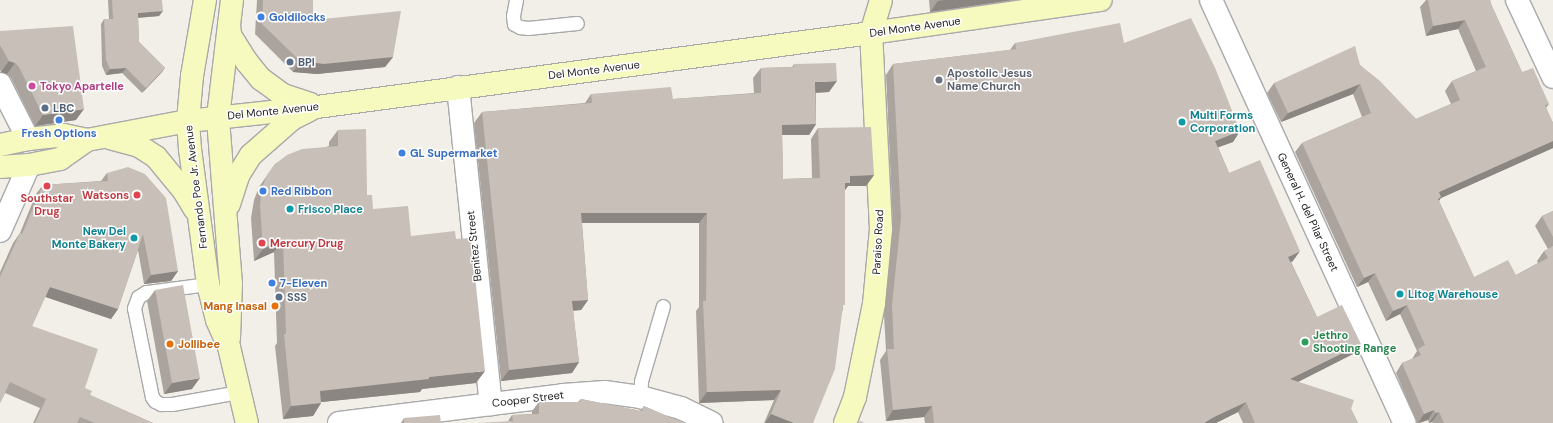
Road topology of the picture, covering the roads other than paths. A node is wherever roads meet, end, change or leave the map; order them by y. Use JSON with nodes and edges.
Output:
{"nodes":[{"id":1,"x":205,"y":0,"type":"edge"},
{"id":2,"x":232,"y":0,"type":"edge"},
{"id":3,"x":516,"y":0,"type":"edge"},
{"id":4,"x":881,"y":0,"type":"edge"},
{"id":5,"x":1102,"y":0,"type":"edge"},
{"id":6,"x":1211,"y":0,"type":"edge"},
{"id":7,"x":1517,"y":0,"type":"edge"},
{"id":8,"x":229,"y":22,"type":"junction"},
{"id":9,"x":577,"y":23,"type":"dead end"},
{"id":10,"x":871,"y":33,"type":"junction"},
{"id":11,"x":1553,"y":77,"type":"edge"},
{"id":12,"x":0,"y":84,"type":"edge"},
{"id":13,"x":458,"y":88,"type":"junction"},
{"id":14,"x":317,"y":107,"type":"junction"},
{"id":15,"x":218,"y":117,"type":"junction"},
{"id":16,"x":188,"y":121,"type":"junction"},
{"id":17,"x":28,"y":138,"type":"junction"},
{"id":18,"x":87,"y":140,"type":"junction"},
{"id":19,"x":0,"y":145,"type":"edge"},
{"id":20,"x":29,"y":165,"type":"junction"},
{"id":21,"x":0,"y":167,"type":"edge"},
{"id":22,"x":199,"y":216,"type":"junction"},
{"id":23,"x":226,"y":218,"type":"junction"},
{"id":24,"x":0,"y":231,"type":"edge"},
{"id":25,"x":208,"y":284,"type":"junction"},
{"id":26,"x":663,"y":306,"type":"dead end"},
{"id":27,"x":229,"y":347,"type":"junction"},
{"id":28,"x":239,"y":392,"type":"junction"},
{"id":29,"x":640,"y":396,"type":"junction"},
{"id":30,"x":491,"y":404,"type":"junction"},
{"id":31,"x":248,"y":423,"type":"edge"},
{"id":32,"x":339,"y":423,"type":"edge"},
{"id":33,"x":712,"y":423,"type":"edge"},
{"id":34,"x":845,"y":423,"type":"edge"},
{"id":35,"x":1405,"y":423,"type":"edge"}],
"edges":[{"from":1,"to":16,"type":"main road","name":"Fernando Poe Jr. Avenue"},
{"from":2,"to":8,"type":"main road","name":"Fernando Poe Jr. Avenue"},
{"from":3,"to":9,"type":"lane"},
{"from":4,"to":10,"type":"main road","name":"Paraiso Road"},
{"from":5,"to":10,"type":"main road","name":"Del Monte Avenue"},
{"from":6,"to":35,"type":"street","name":"General H. del Pilar Street"},
{"from":7,"to":11,"type":"street"},
{"from":8,"to":14,"type":"main road"},
{"from":8,"to":15,"type":"main road","name":"Fernando Poe Jr. Avenue"},
{"from":10,"to":13,"type":"main road","name":"Del Monte Avenue"},
{"from":10,"to":34,"type":"main road","name":"Paraiso Road"},
{"from":12,"to":17,"type":"street"},
{"from":13,"to":14,"type":"main road","name":"Del Monte Avenue"},
{"from":13,"to":30,"type":"street","name":"Benitez Street"},
{"from":14,"to":15,"type":"main road","name":"Del Monte Avenue"},
{"from":14,"to":23,"type":"main road"},
{"from":15,"to":16,"type":"main road","name":"Del Monte Avenue"},
{"from":15,"to":23,"type":"main road","name":"Fernando Poe Jr. Avenue"},
{"from":16,"to":18,"type":"main road","name":"Del Monte Avenue"},
{"from":16,"to":22,"type":"main road","name":"Fernando Poe Jr. Avenue"},
{"from":17,"to":18,"type":"main road","name":"Del Monte Avenue"},
{"from":17,"to":19,"type":"main road","name":"Del Monte Avenue"},
{"from":18,"to":20,"type":"main road","name":"Del Monte Avenue"},
{"from":18,"to":22,"type":"main road"},
{"from":20,"to":21,"type":"main road","name":"Del Monte Avenue"},
{"from":20,"to":24,"type":"street"},
{"from":22,"to":25,"type":"main road","name":"Fernando Poe Jr. Avenue"},
{"from":23,"to":27,"type":"main road","name":"Fernando Poe Jr. Avenue"},
{"from":25,"to":27,"type":"main road","name":"Fernando Poe Jr. Avenue"},
{"from":25,"to":28,"type":"lane"},
{"from":26,"to":29,"type":"lane"},
{"from":27,"to":28,"type":"main road","name":"Fernando Poe Jr. Avenue"},
{"from":28,"to":31,"type":"main road","name":"Fernando Poe Jr. Avenue"},
{"from":29,"to":30,"type":"street","name":"Cooper Street"},
{"from":29,"to":33,"type":"street","name":"Cooper Street"},
{"from":30,"to":32,"type":"street","name":"Cooper Street"}]}
